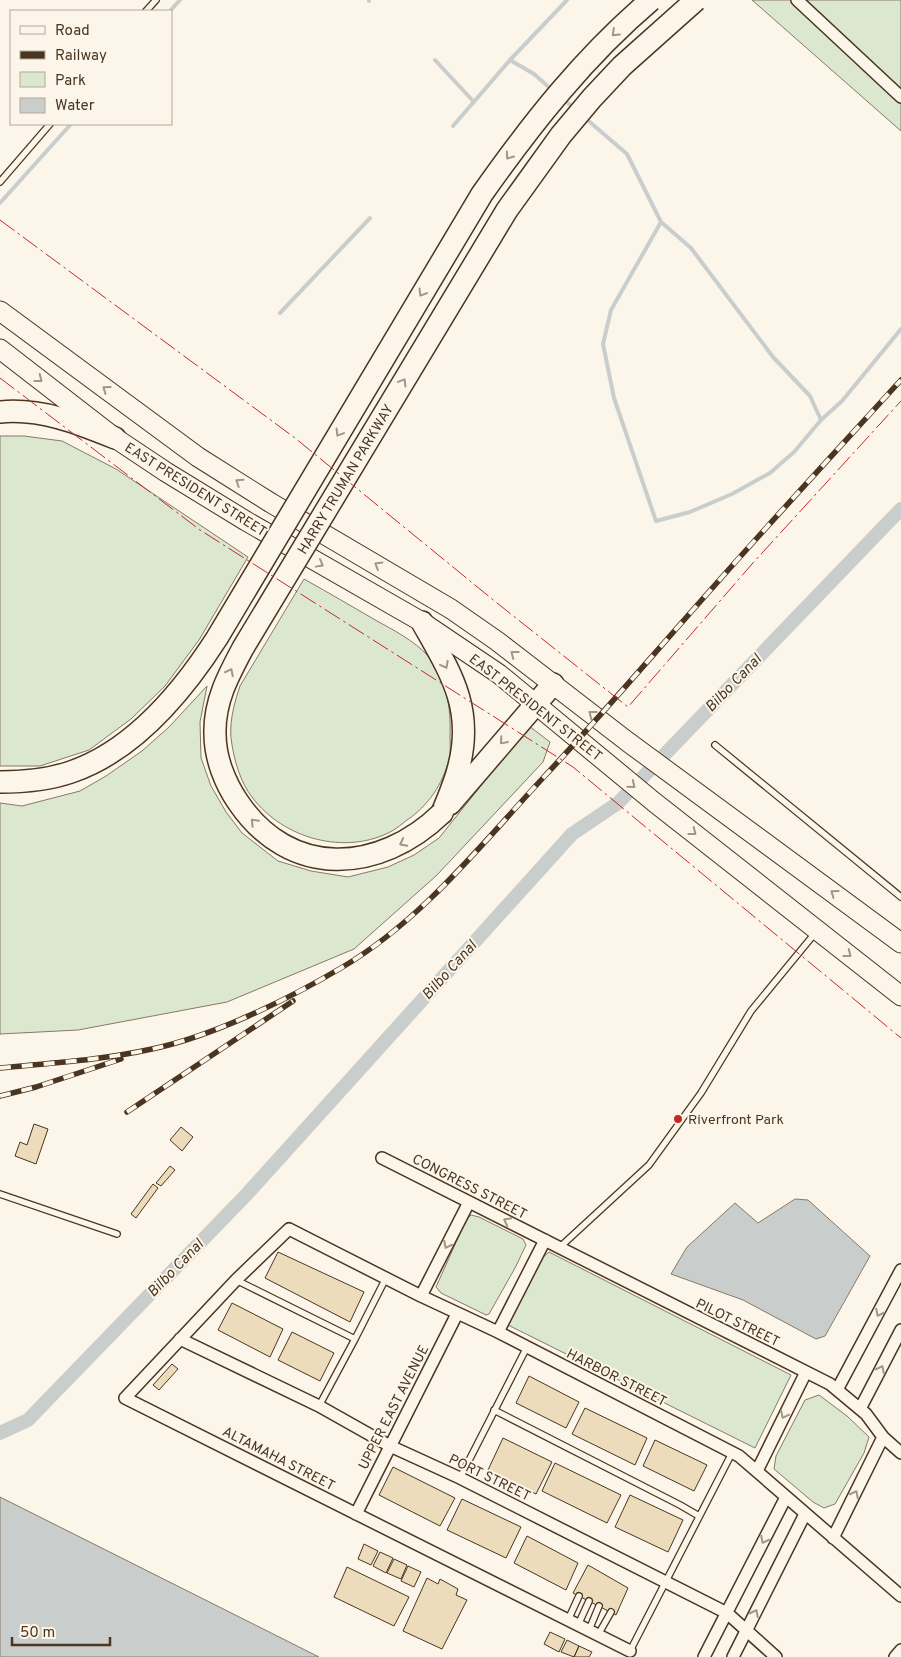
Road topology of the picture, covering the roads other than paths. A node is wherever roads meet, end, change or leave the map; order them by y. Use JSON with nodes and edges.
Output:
{"nodes":[{"id":1,"x":156,"y":0,"type":"edge"},
{"id":2,"x":650,"y":0,"type":"edge"},
{"id":3,"x":696,"y":0,"type":"edge"},
{"id":4,"x":797,"y":0,"type":"edge"},
{"id":5,"x":147,"y":10,"type":"edge"},
{"id":6,"x":901,"y":97,"type":"edge"},
{"id":7,"x":49,"y":125,"type":"edge"},
{"id":8,"x":0,"y":182,"type":"edge"},
{"id":9,"x":0,"y":311,"type":"edge"},
{"id":10,"x":0,"y":350,"type":"edge"},
{"id":11,"x":0,"y":412,"type":"edge"},
{"id":12,"x":115,"y":438,"type":"junction"},
{"id":13,"x":422,"y":622,"type":"junction"},
{"id":14,"x":553,"y":684,"type":"junction"},
{"id":15,"x":535,"y":704,"type":"junction"},
{"id":16,"x":715,"y":745,"type":"dead end"},
{"id":17,"x":0,"y":782,"type":"edge"},
{"id":18,"x":442,"y":813,"type":"junction"},
{"id":19,"x":901,"y":897,"type":"edge"},
{"id":20,"x":818,"y":930,"type":"junction"},
{"id":21,"x":901,"y":943,"type":"edge"},
{"id":22,"x":901,"y":996,"type":"edge"},
{"id":23,"x":382,"y":1158,"type":"dead end"},
{"id":24,"x":0,"y":1194,"type":"edge"},
{"id":25,"x":469,"y":1202,"type":"junction"},
{"id":26,"x":289,"y":1229,"type":"joint"},
{"id":27,"x":117,"y":1234,"type":"dead end"},
{"id":28,"x":545,"y":1240,"type":"junction"},
{"id":29,"x":560,"y":1248,"type":"junction"},
{"id":30,"x":901,"y":1270,"type":"edge"},
{"id":31,"x":386,"y":1278,"type":"junction"},
{"id":32,"x":236,"y":1280,"type":"junction"},
{"id":33,"x":421,"y":1296,"type":"junction"},
{"id":34,"x":457,"y":1314,"type":"junction"},
{"id":35,"x":901,"y":1330,"type":"edge"},
{"id":36,"x":498,"y":1332,"type":"junction"},
{"id":37,"x":180,"y":1339,"type":"junction"},
{"id":38,"x":355,"y":1339,"type":"junction"},
{"id":39,"x":527,"y":1347,"type":"junction"},
{"id":40,"x":806,"y":1372,"type":"junction"},
{"id":41,"x":838,"y":1390,"type":"junction"},
{"id":42,"x":319,"y":1406,"type":"junction"},
{"id":43,"x":860,"y":1409,"type":"junction"},
{"id":44,"x":494,"y":1410,"type":"junction"},
{"id":45,"x":883,"y":1437,"type":"junction"},
{"id":46,"x":390,"y":1446,"type":"junction"},
{"id":47,"x":732,"y":1453,"type":"junction"},
{"id":48,"x":901,"y":1453,"type":"edge"},
{"id":49,"x":757,"y":1471,"type":"junction"},
{"id":50,"x":460,"y":1478,"type":"junction"},
{"id":51,"x":786,"y":1496,"type":"junction"},
{"id":52,"x":356,"y":1514,"type":"junction"},
{"id":53,"x":805,"y":1514,"type":"junction"},
{"id":54,"x":699,"y":1516,"type":"junction"},
{"id":55,"x":834,"y":1538,"type":"junction"},
{"id":56,"x":665,"y":1582,"type":"junction"},
{"id":57,"x":579,"y":1596,"type":"dead end"},
{"id":58,"x":901,"y":1596,"type":"edge"},
{"id":59,"x":590,"y":1601,"type":"dead end"},
{"id":60,"x":599,"y":1606,"type":"dead end"},
{"id":61,"x":611,"y":1612,"type":"dead end"},
{"id":62,"x":727,"y":1613,"type":"junction"},
{"id":63,"x":573,"y":1622,"type":"junction"},
{"id":64,"x":746,"y":1630,"type":"junction"},
{"id":65,"x":593,"y":1633,"type":"junction"},
{"id":66,"x":901,"y":1650,"type":"edge"},
{"id":67,"x":630,"y":1651,"type":"joint"},
{"id":68,"x":704,"y":1657,"type":"edge"},
{"id":69,"x":733,"y":1657,"type":"edge"},
{"id":70,"x":776,"y":1657,"type":"edge"},
{"id":71,"x":895,"y":1657,"type":"edge"}],
"edges":[{"from":1,"to":5,"type":"lane"},
{"from":2,"to":17,"type":"highway","name":"HARRY TRUMAN PARKWAY","one_way":true,"bridge":true},
{"from":18,"to":3,"type":"highway","name":"HARRY TRUMAN PARKWAY","one_way":true,"bridge":true},
{"from":4,"to":6,"type":"street"},
{"from":7,"to":8,"type":"lane"},
{"from":14,"to":9,"type":"main road","name":"EAST PRESIDENT STREET","one_way":true},
{"from":10,"to":12,"type":"main road","name":"EAST PRESIDENT STREET","one_way":true},
{"from":11,"to":12,"type":"highway"},
{"from":12,"to":13,"type":"main road","name":"EAST PRESIDENT STREET","one_way":true},
{"from":13,"to":15,"type":"main road","name":"EAST PRESIDENT STREET"},
{"from":13,"to":18,"type":"highway","one_way":true},
{"from":14,"to":15,"type":"highway","name":"HARRY TRUMAN PARKWAY"},
{"from":21,"to":14,"type":"main road","name":"EAST PRESIDENT STREET","one_way":true},
{"from":15,"to":18,"type":"highway","name":"HARRY TRUMAN PARKWAY","one_way":true},
{"from":15,"to":20,"type":"main road","name":"EAST PRESIDENT STREET","one_way":true},
{"from":16,"to":19,"type":"lane"},
{"from":20,"to":22,"type":"main road","name":"EAST PRESIDENT STREET","one_way":true},
{"from":20,"to":29,"type":"lane"},
{"from":23,"to":25,"type":"street","name":"CONGRESS STREET"},
{"from":24,"to":27,"type":"lane"},
{"from":28,"to":25,"type":"street","name":"CONGRESS STREET","one_way":true},
{"from":25,"to":33,"type":"street","one_way":true},
{"from":26,"to":31,"type":"street","name":"HARBOR STREET"},
{"from":26,"to":32,"type":"street","name":"ALTAMAHA STREET"},
{"from":28,"to":29,"type":"street","name":"PILOT STREET"},
{"from":28,"to":36,"type":"street"},
{"from":29,"to":40,"type":"street","name":"PILOT STREET"},
{"from":30,"to":41,"type":"street","one_way":true},
{"from":31,"to":33,"type":"street","name":"HARBOR STREET"},
{"from":31,"to":38,"type":"lane"},
{"from":32,"to":37,"type":"street","name":"ALTAMAHA STREET"},
{"from":32,"to":38,"type":"lane"},
{"from":33,"to":34,"type":"street","name":"HARBOR STREET"},
{"from":34,"to":36,"type":"street","name":"HARBOR STREET"},
{"from":34,"to":46,"type":"street","name":"UPPER EAST AVENUE"},
{"from":43,"to":35,"type":"street","one_way":true},
{"from":36,"to":39,"type":"street","name":"HARBOR STREET"},
{"from":37,"to":42,"type":"street","name":"PORT STREET"},
{"from":37,"to":52,"type":"street","name":"ALTAMAHA STREET"},
{"from":38,"to":42,"type":"lane"},
{"from":39,"to":44,"type":"lane"},
{"from":39,"to":47,"type":"street","name":"HARBOR STREET"},
{"from":40,"to":41,"type":"street","name":"PILOT STREET"},
{"from":40,"to":49,"type":"street","one_way":true},
{"from":41,"to":43,"type":"street","name":"PILOT STREET"},
{"from":42,"to":46,"type":"street","name":"PORT STREET"},
{"from":43,"to":45,"type":"street","name":"PILOT STREET"},
{"from":44,"to":50,"type":"lane"},
{"from":44,"to":54,"type":"lane"},
{"from":45,"to":48,"type":"street","name":"PILOT STREET"},
{"from":55,"to":45,"type":"street","one_way":true},
{"from":46,"to":50,"type":"street","name":"PORT STREET"},
{"from":46,"to":52,"type":"street","name":"UPPER EAST AVENUE"},
{"from":47,"to":49,"type":"street","name":"HARBOR STREET"},
{"from":47,"to":54,"type":"lane"},
{"from":49,"to":51,"type":"street","name":"HARBOR STREET"},
{"from":50,"to":56,"type":"street","name":"PORT STREET"},
{"from":51,"to":53,"type":"street","name":"HARBOR STREET"},
{"from":51,"to":62,"type":"street","one_way":true},
{"from":52,"to":63,"type":"street","name":"ALTAMAHA STREET"},
{"from":53,"to":55,"type":"street","name":"HARBOR STREET"},
{"from":64,"to":53,"type":"street","one_way":true},
{"from":54,"to":56,"type":"lane"},
{"from":55,"to":58,"type":"street","name":"HARBOR STREET"},
{"from":56,"to":62,"type":"street","name":"PORT STREET"},
{"from":56,"to":67,"type":"lane"},
{"from":57,"to":63,"type":"lane"},
{"from":59,"to":63,"type":"lane"},
{"from":60,"to":65,"type":"lane"},
{"from":61,"to":65,"type":"lane"},
{"from":62,"to":64,"type":"street","name":"PORT STREET"},
{"from":62,"to":68,"type":"street"},
{"from":63,"to":65,"type":"street","name":"ALTAMAHA STREET"},
{"from":64,"to":69,"type":"street"},
{"from":64,"to":70,"type":"street","name":"PORT STREET"},
{"from":65,"to":67,"type":"street","name":"ALTAMAHA STREET"},
{"from":66,"to":71,"type":"street"}]}
